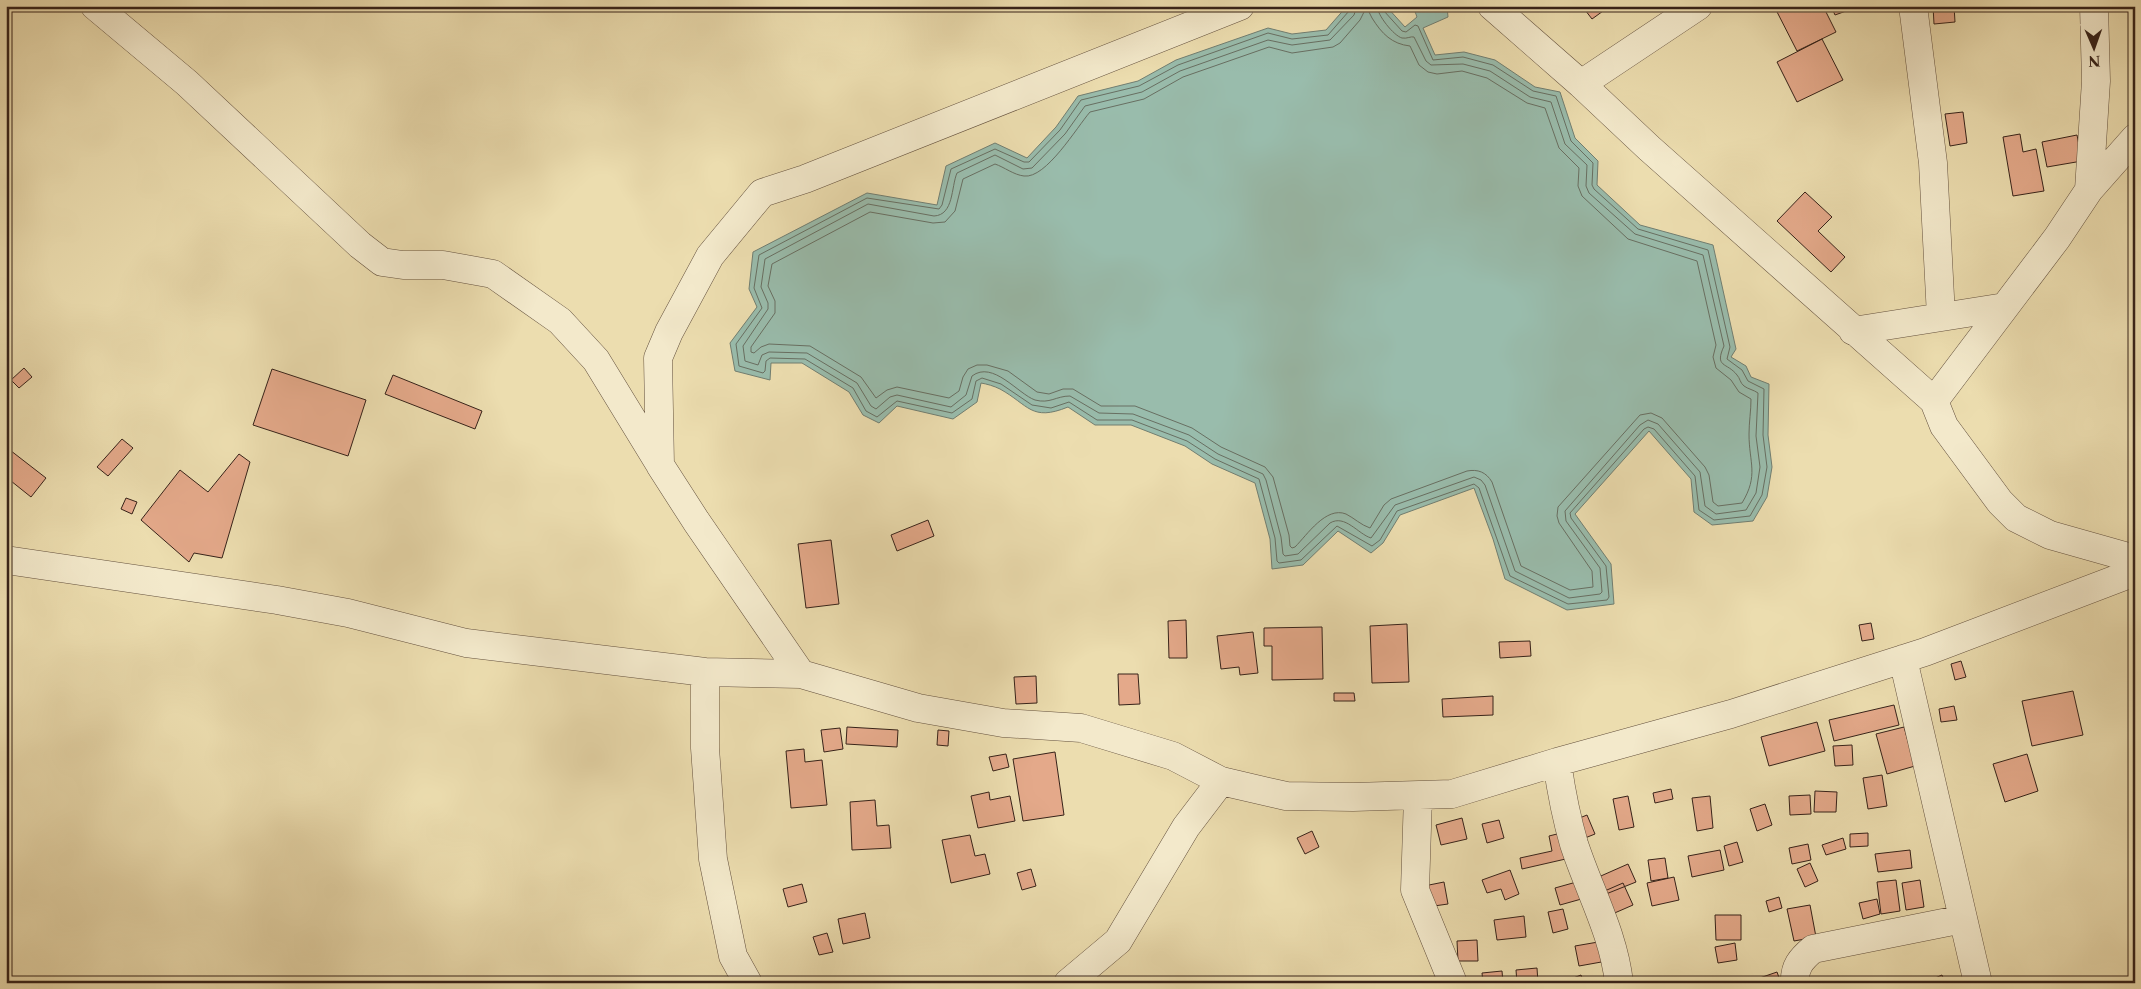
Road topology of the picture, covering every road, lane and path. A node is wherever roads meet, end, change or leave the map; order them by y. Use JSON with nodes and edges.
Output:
{"nodes":[{"id":1,"x":95,"y":6,"type":"edge"},
{"id":2,"x":1240,"y":6,"type":"edge"},
{"id":3,"x":1492,"y":6,"type":"edge"},
{"id":4,"x":1698,"y":6,"type":"edge"},
{"id":5,"x":1912,"y":6,"type":"edge"},
{"id":6,"x":2094,"y":6,"type":"edge"},
{"id":7,"x":1582,"y":84,"type":"junction"},
{"id":8,"x":2135,"y":138,"type":"edge"},
{"id":9,"x":2089,"y":190,"type":"junction"},
{"id":10,"x":2005,"y":307,"type":"junction"},
{"id":11,"x":1940,"y":316,"type":"junction"},
{"id":12,"x":1853,"y":331,"type":"junction"},
{"id":13,"x":1934,"y":401,"type":"junction"},
{"id":14,"x":660,"y":464,"type":"junction"},
{"id":15,"x":2135,"y":559,"type":"edge"},
{"id":16,"x":6,"y":560,"type":"edge"},
{"id":17,"x":2135,"y":572,"type":"edge"},
{"id":18,"x":1903,"y":659,"type":"junction"},
{"id":19,"x":705,"y":672,"type":"junction"},
{"id":20,"x":801,"y":674,"type":"junction"},
{"id":21,"x":1557,"y":762,"type":"junction"},
{"id":22,"x":1221,"y":781,"type":"junction"},
{"id":23,"x":1418,"y":796,"type":"junction"},
{"id":24,"x":1963,"y":919,"type":"junction"},
{"id":25,"x":748,"y":983,"type":"edge"},
{"id":26,"x":1068,"y":983,"type":"edge"},
{"id":27,"x":1453,"y":983,"type":"edge"},
{"id":28,"x":1618,"y":983,"type":"edge"},
{"id":29,"x":1795,"y":983,"type":"edge"},
{"id":30,"x":1978,"y":983,"type":"edge"}],
"edges":[{"from":1,"to":14,"type":"street"},
{"from":2,"to":14,"type":"street"},
{"from":3,"to":7,"type":"street"},
{"from":4,"to":7,"type":"street"},
{"from":5,"to":11,"type":"street"},
{"from":6,"to":9,"type":"street"},
{"from":7,"to":12,"type":"street"},
{"from":8,"to":9,"type":"street"},
{"from":9,"to":10,"type":"street"},
{"from":10,"to":11,"type":"street"},
{"from":10,"to":13,"type":"street"},
{"from":11,"to":12,"type":"street"},
{"from":12,"to":13,"type":"street"},
{"from":13,"to":15,"type":"street"},
{"from":14,"to":20,"type":"street"},
{"from":16,"to":19,"type":"street"},
{"from":17,"to":18,"type":"street"},
{"from":18,"to":21,"type":"street"},
{"from":18,"to":24,"type":"street"},
{"from":19,"to":20,"type":"street"},
{"from":19,"to":25,"type":"street"},
{"from":20,"to":22,"type":"street"},
{"from":21,"to":23,"type":"street"},
{"from":21,"to":28,"type":"street"},
{"from":22,"to":23,"type":"street"},
{"from":22,"to":26,"type":"street"},
{"from":23,"to":27,"type":"street"},
{"from":24,"to":29,"type":"street"},
{"from":24,"to":30,"type":"street"}]}
